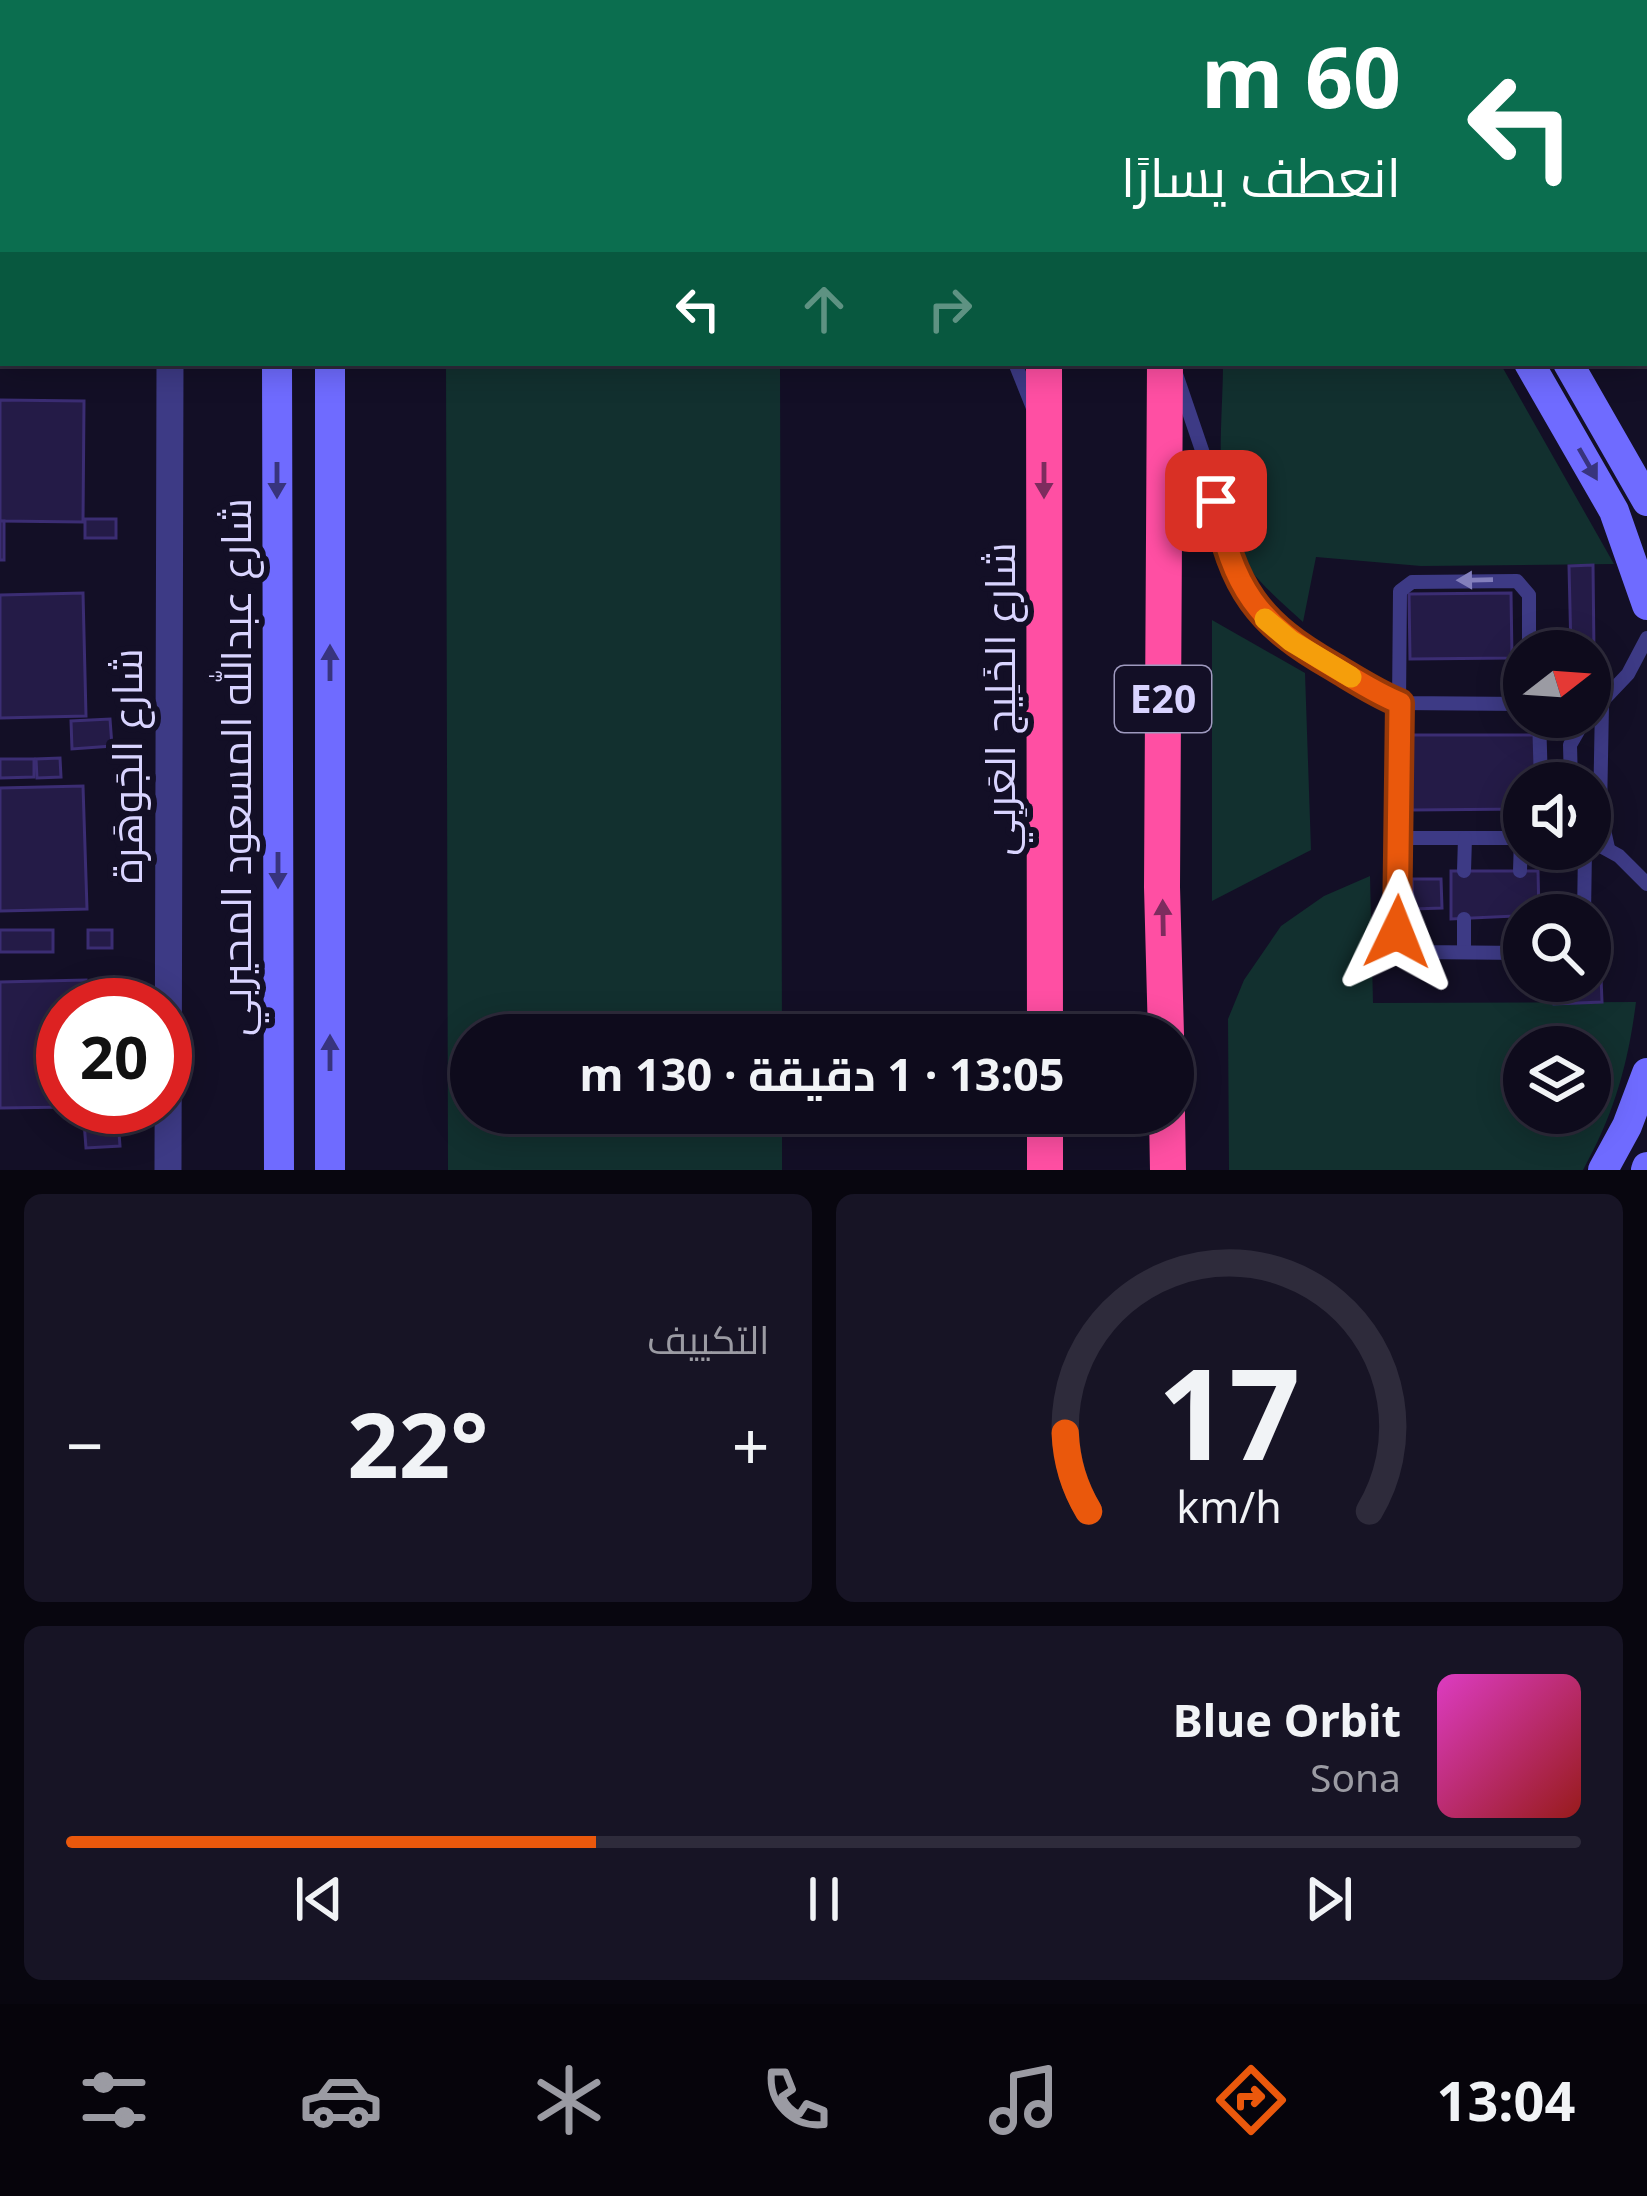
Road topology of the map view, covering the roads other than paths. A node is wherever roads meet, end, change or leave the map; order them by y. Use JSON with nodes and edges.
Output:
{"nodes":[{"id":1,"x":170,"y":366,"type":"edge"},
{"id":2,"x":277,"y":366,"type":"edge"},
{"id":3,"x":330,"y":366,"type":"edge"},
{"id":4,"x":1016,"y":366,"type":"edge"},
{"id":5,"x":1044,"y":366,"type":"edge"},
{"id":6,"x":1168,"y":366,"type":"edge"},
{"id":7,"x":1169,"y":366,"type":"edge"},
{"id":8,"x":1531,"y":366,"type":"edge"},
{"id":9,"x":1570,"y":366,"type":"edge"},
{"id":10,"x":1044,"y":428,"type":"junction"},
{"id":11,"x":1647,"y":501,"type":"edge"},
{"id":12,"x":1647,"y":604,"type":"edge"},
{"id":13,"x":1529,"y":630,"type":"edge"},
{"id":14,"x":1647,"y":638,"type":"edge"},
{"id":15,"x":1611,"y":692,"type":"edge"},
{"id":16,"x":1400,"y":703,"type":"junction"},
{"id":17,"x":1503,"y":704,"type":"edge"},
{"id":18,"x":1400,"y":838,"type":"junction"},
{"id":19,"x":1465,"y":838,"type":"junction"},
{"id":20,"x":1503,"y":838,"type":"edge"},
{"id":21,"x":1611,"y":851,"type":"edge"},
{"id":22,"x":1464,"y":872,"type":"dead end"},
{"id":23,"x":1647,"y":884,"type":"edge"},
{"id":24,"x":1464,"y":919,"type":"dead end"},
{"id":25,"x":1464,"y":952,"type":"junction"},
{"id":26,"x":1503,"y":953,"type":"edge"},
{"id":27,"x":1045,"y":1014,"type":"edge"},
{"id":28,"x":1165,"y":1014,"type":"edge"},
{"id":29,"x":1647,"y":1073,"type":"edge"},
{"id":30,"x":1045,"y":1134,"type":"edge"},
{"id":31,"x":1167,"y":1134,"type":"edge"},
{"id":32,"x":168,"y":1170,"type":"edge"},
{"id":33,"x":279,"y":1170,"type":"edge"},
{"id":34,"x":330,"y":1170,"type":"edge"},
{"id":35,"x":1045,"y":1170,"type":"edge"},
{"id":36,"x":1168,"y":1170,"type":"edge"},
{"id":37,"x":1603,"y":1170,"type":"edge"}],
"edges":[{"from":1,"to":32,"type":"street","name":"شارع الجَوهَرة"},
{"from":2,"to":33,"type":"street","name":"شارع عبدالله المسعود المحيربي","one_way":true},
{"from":34,"to":3,"type":"street","one_way":true},
{"from":4,"to":10,"type":"lane"},
{"from":5,"to":10,"type":"highway","name":"شارع الخَلِيج العَربِي"},
{"from":28,"to":6,"type":"highway","number":"E20","one_way":true},
{"from":7,"to":16,"type":"lane"},
{"from":8,"to":12,"type":"street","one_way":true},
{"from":9,"to":11,"type":"street"},
{"from":10,"to":27,"type":"highway","name":"شارع الخَلِيج العَربِي","one_way":true},
{"from":13,"to":16,"type":"lane","one_way":true},
{"from":14,"to":15,"type":"lane"},
{"from":16,"to":17,"type":"lane"},
{"from":16,"to":18,"type":"lane"},
{"from":18,"to":19,"type":"lane"},
{"from":18,"to":25,"type":"lane"},
{"from":19,"to":20,"type":"lane"},
{"from":19,"to":22,"type":"lane"},
{"from":21,"to":23,"type":"lane"},
{"from":24,"to":25,"type":"lane"},
{"from":25,"to":26,"type":"lane"},
{"from":29,"to":37,"type":"street"},
{"from":30,"to":35,"type":"highway"},
{"from":31,"to":36,"type":"highway"}]}
